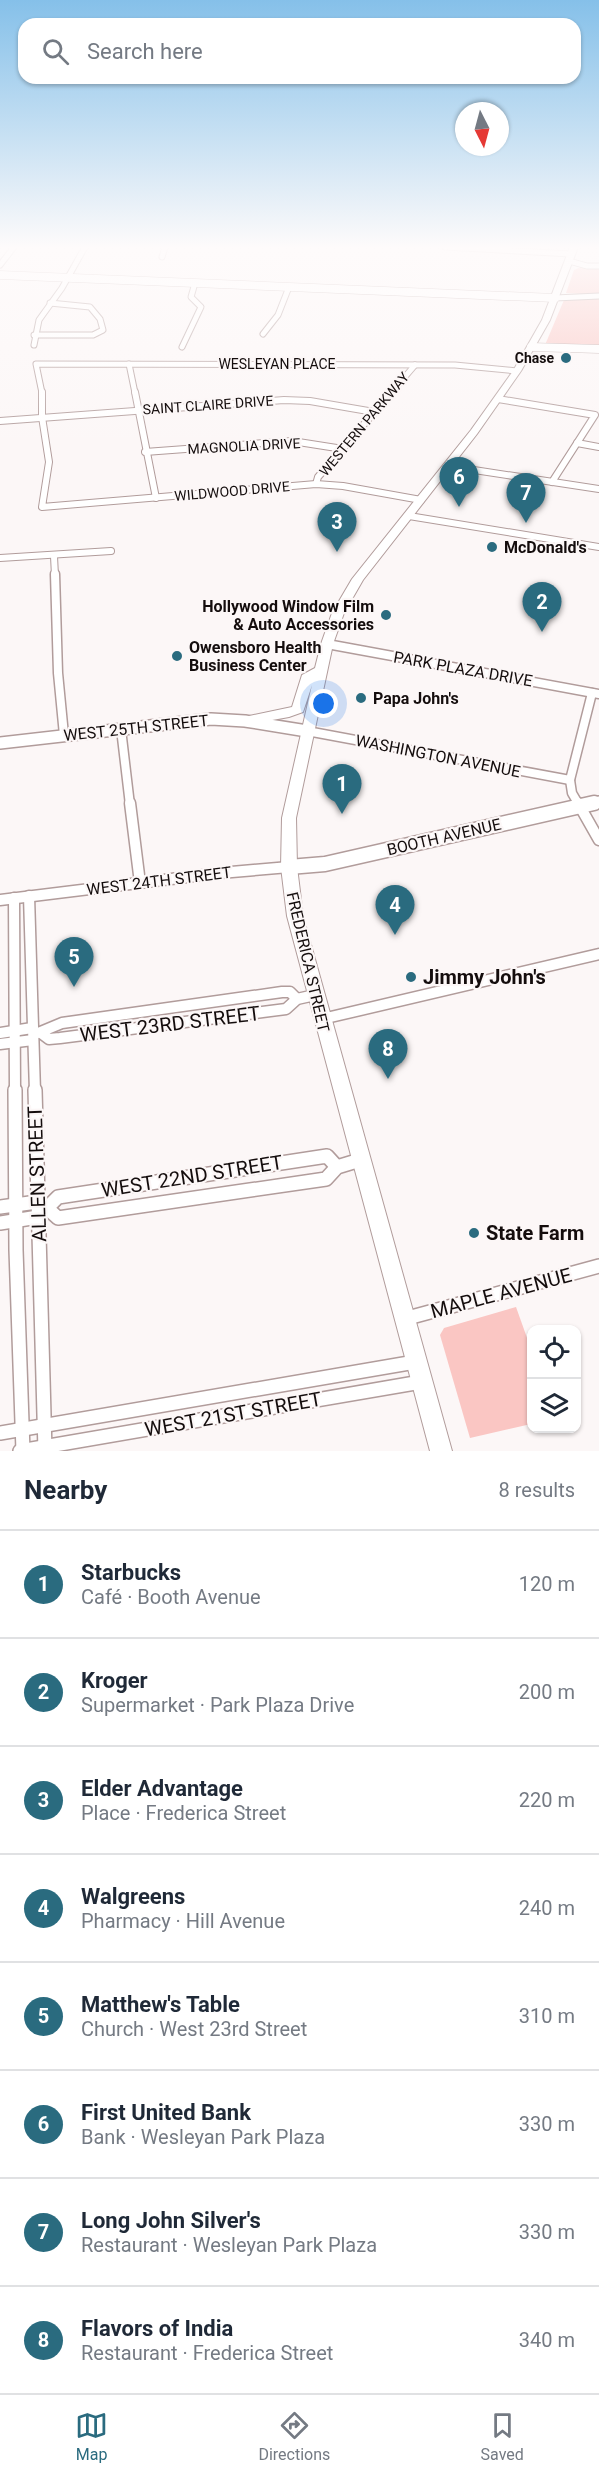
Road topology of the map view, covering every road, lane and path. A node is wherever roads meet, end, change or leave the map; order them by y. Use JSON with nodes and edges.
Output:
{"nodes":[{"id":1,"x":41,"y":315,"type":"edge"},
{"id":2,"x":96,"y":315,"type":"edge"},
{"id":3,"x":197,"y":315,"type":"edge"},
{"id":4,"x":278,"y":315,"type":"edge"},
{"id":5,"x":547,"y":315,"type":"edge"},
{"id":6,"x":263,"y":334,"type":"dead end"},
{"id":7,"x":34,"y":335,"type":"junction"},
{"id":8,"x":34,"y":345,"type":"dead end"},
{"id":9,"x":182,"y":346,"type":"dead end"},
{"id":10,"x":531,"y":347,"type":"junction"},
{"id":11,"x":599,"y":349,"type":"edge"},
{"id":12,"x":129,"y":364,"type":"junction"},
{"id":13,"x":415,"y":365,"type":"junction"},
{"id":14,"x":517,"y":371,"type":"junction"},
{"id":15,"x":498,"y":399,"type":"junction"},
{"id":16,"x":138,"y":410,"type":"junction"},
{"id":17,"x":374,"y":412,"type":"junction"},
{"id":18,"x":42,"y":417,"type":"junction"},
{"id":19,"x":0,"y":421,"type":"edge"},
{"id":20,"x":577,"y":443,"type":"junction"},
{"id":21,"x":599,"y":447,"type":"edge"},
{"id":22,"x":343,"y":449,"type":"junction"},
{"id":23,"x":146,"y":452,"type":"junction"},
{"id":24,"x":448,"y":466,"type":"junction"},
{"id":25,"x":552,"y":482,"type":"junction"},
{"id":26,"x":316,"y":484,"type":"junction"},
{"id":27,"x":599,"y":489,"type":"edge"},
{"id":28,"x":156,"y":498,"type":"junction"},
{"id":29,"x":421,"y":500,"type":"junction"},
{"id":30,"x":409,"y":516,"type":"junction"},
{"id":31,"x":599,"y":547,"type":"edge"},
{"id":32,"x":111,"y":550,"type":"dead end"},
{"id":33,"x":54,"y":556,"type":"junction"},
{"id":34,"x":0,"y":558,"type":"edge"},
{"id":35,"x":327,"y":644,"type":"junction"},
{"id":36,"x":321,"y":670,"type":"junction"},
{"id":37,"x":596,"y":694,"type":"edge"},
{"id":38,"x":245,"y":721,"type":"junction"},
{"id":39,"x":121,"y":729,"type":"junction"},
{"id":40,"x":307,"y":731,"type":"junction"},
{"id":41,"x":64,"y":735,"type":"junction"},
{"id":42,"x":0,"y":742,"type":"edge"},
{"id":43,"x":570,"y":780,"type":"junction"},
{"id":44,"x":599,"y":802,"type":"edge"},
{"id":45,"x":581,"y":806,"type":"junction"},
{"id":46,"x":599,"y":840,"type":"edge"},
{"id":47,"x":288,"y":867,"type":"junction"},
{"id":48,"x":140,"y":883,"type":"junction"},
{"id":49,"x":29,"y":896,"type":"junction"},
{"id":50,"x":14,"y":898,"type":"junction"},
{"id":51,"x":0,"y":900,"type":"edge"},
{"id":52,"x":599,"y":954,"type":"edge"},
{"id":53,"x":315,"y":995,"type":"junction"},
{"id":54,"x":297,"y":999,"type":"junction"},
{"id":55,"x":322,"y":1019,"type":"junction"},
{"id":56,"x":0,"y":1033,"type":"edge"},
{"id":57,"x":34,"y":1034,"type":"junction"},
{"id":58,"x":16,"y":1036,"type":"junction"},
{"id":59,"x":0,"y":1044,"type":"edge"},
{"id":60,"x":360,"y":1161,"type":"junction"},
{"id":61,"x":337,"y":1167,"type":"junction"},
{"id":62,"x":17,"y":1204,"type":"junction"},
{"id":63,"x":0,"y":1207,"type":"edge"},
{"id":64,"x":40,"y":1209,"type":"junction"},
{"id":65,"x":17,"y":1221,"type":"junction"},
{"id":66,"x":0,"y":1223,"type":"edge"},
{"id":67,"x":599,"y":1266,"type":"edge"},
{"id":68,"x":404,"y":1319,"type":"junction"},
{"id":69,"x":416,"y":1362,"type":"junction"},
{"id":70,"x":422,"y":1382,"type":"junction"},
{"id":71,"x":45,"y":1424,"type":"junction"},
{"id":72,"x":23,"y":1429,"type":"junction"},
{"id":73,"x":0,"y":1433,"type":"edge"},
{"id":74,"x":45,"y":1448,"type":"edge"},
{"id":75,"x":21,"y":1451,"type":"edge"},
{"id":76,"x":441,"y":1451,"type":"edge"}],
"edges":[{"from":1,"to":7,"type":"street"},
{"from":2,"to":7,"type":"street"},
{"from":3,"to":9,"type":"street"},
{"from":4,"to":6,"type":"street"},
{"from":5,"to":10,"type":"main road","name":"FREDERICA STREET"},
{"from":7,"to":8,"type":"street"},
{"from":10,"to":11,"type":"street"},
{"from":10,"to":14,"type":"main road","name":"FREDERICA STREET"},
{"from":12,"to":13,"type":"street","name":"WESLEYAN PLACE"},
{"from":12,"to":16,"type":"street"},
{"from":12,"to":18,"type":"street","name":"WESLEYAN PLACE"},
{"from":13,"to":14,"type":"street","name":"WESLEYAN PLACE"},
{"from":13,"to":17,"type":"street","name":"WESTERN PARKWAY"},
{"from":14,"to":15,"type":"main road","name":"FREDERICA STREET"},
{"from":15,"to":20,"type":"street"},
{"from":15,"to":24,"type":"main road","name":"FREDERICA STREET"},
{"from":16,"to":17,"type":"street","name":"SAINT CLAIRE DRIVE"},
{"from":16,"to":18,"type":"street","name":"SAINT CLAIRE DRIVE"},
{"from":16,"to":23,"type":"street"},
{"from":17,"to":22,"type":"street","name":"WESTERN PARKWAY"},
{"from":18,"to":19,"type":"street","name":"SAINT CLAIRE DRIVE"},
{"from":18,"to":28,"type":"street","name":"WILDWOOD DRIVE"},
{"from":20,"to":21,"type":"street"},
{"from":20,"to":25,"type":"street"},
{"from":22,"to":23,"type":"street","name":"MAGNOLIA DRIVE"},
{"from":22,"to":26,"type":"street","name":"WESTERN PARKWAY"},
{"from":23,"to":28,"type":"street"},
{"from":24,"to":25,"type":"street"},
{"from":24,"to":29,"type":"main road","name":"FREDERICA STREET"},
{"from":25,"to":27,"type":"street"},
{"from":26,"to":28,"type":"street","name":"WILDWOOD DRIVE"},
{"from":26,"to":29,"type":"street","name":"WILDWOOD DRIVE"},
{"from":29,"to":30,"type":"main road","name":"FREDERICA STREET"},
{"from":30,"to":31,"type":"street"},
{"from":30,"to":35,"type":"main road","name":"FREDERICA STREET"},
{"from":32,"to":33,"type":"street"},
{"from":33,"to":34,"type":"street"},
{"from":33,"to":41,"type":"street"},
{"from":35,"to":36,"type":"main road","name":"FREDERICA STREET"},
{"from":35,"to":37,"type":"street","name":"PARK PLAZA DRIVE"},
{"from":36,"to":38,"type":"main road"},
{"from":36,"to":40,"type":"main road","name":"FREDERICA STREET"},
{"from":37,"to":43,"type":"street"},
{"from":38,"to":39,"type":"street","name":"WEST 25TH STREET"},
{"from":38,"to":40,"type":"street","name":"WEST 25TH STREET"},
{"from":39,"to":41,"type":"street","name":"WEST 25TH STREET"},
{"from":39,"to":48,"type":"street"},
{"from":40,"to":43,"type":"street","name":"WASHINGTON AVENUE"},
{"from":40,"to":47,"type":"main road","name":"FREDERICA STREET"},
{"from":41,"to":42,"type":"street","name":"WEST 25TH STREET"},
{"from":43,"to":45,"type":"street"},
{"from":44,"to":45,"type":"street","name":"BOOTH AVENUE"},
{"from":45,"to":46,"type":"street"},
{"from":45,"to":47,"type":"street","name":"BOOTH AVENUE"},
{"from":47,"to":48,"type":"street","name":"WEST 24TH STREET"},
{"from":47,"to":53,"type":"main road","name":"FREDERICA STREET"},
{"from":48,"to":49,"type":"street","name":"WEST 24TH STREET"},
{"from":49,"to":50,"type":"street","name":"WEST 24TH STREET"},
{"from":49,"to":57,"type":"street","name":"ALLEN STREET"},
{"from":50,"to":51,"type":"street","name":"WEST 24TH STREET"},
{"from":50,"to":58,"type":"street","name":"ALLEN STREET"},
{"from":52,"to":55,"type":"street"},
{"from":53,"to":54,"type":"street","name":"WEST 23RD STREET"},
{"from":53,"to":55,"type":"main road","name":"FREDERICA STREET"},
{"from":54,"to":57,"type":"street","name":"WEST 23RD STREET"},
{"from":54,"to":57,"type":"street","name":"WEST 23RD STREET"},
{"from":55,"to":60,"type":"main road","name":"FREDERICA STREET"},
{"from":56,"to":58,"type":"street"},
{"from":57,"to":58,"type":"street"},
{"from":57,"to":64,"type":"street","name":"ALLEN STREET"},
{"from":58,"to":59,"type":"street"},
{"from":58,"to":62,"type":"street","name":"ALLEN STREET"},
{"from":60,"to":61,"type":"street","name":"WEST 22ND STREET"},
{"from":60,"to":68,"type":"main road","name":"FREDERICA STREET"},
{"from":61,"to":64,"type":"street","name":"WEST 22ND STREET"},
{"from":61,"to":64,"type":"street","name":"WEST 22ND STREET"},
{"from":62,"to":63,"type":"street"},
{"from":62,"to":64,"type":"street"},
{"from":62,"to":65,"type":"street","name":"ALLEN STREET"},
{"from":64,"to":65,"type":"street"},
{"from":64,"to":71,"type":"street","name":"ALLEN STREET"},
{"from":65,"to":66,"type":"street"},
{"from":65,"to":72,"type":"street","name":"ALLEN STREET"},
{"from":67,"to":68,"type":"street","name":"MAPLE AVENUE"},
{"from":68,"to":69,"type":"main road","name":"FREDERICA STREET"},
{"from":69,"to":70,"type":"main road","name":"FREDERICA STREET"},
{"from":69,"to":71,"type":"street","name":"WEST 21ST STREET"},
{"from":70,"to":74,"type":"street","name":"WEST 21ST STREET"},
{"from":70,"to":76,"type":"main road","name":"FREDERICA STREET"},
{"from":71,"to":72,"type":"street","name":"WEST 21ST STREET"},
{"from":71,"to":74,"type":"street","name":"ALLEN STREET"},
{"from":72,"to":73,"type":"street","name":"WEST 21ST STREET"},
{"from":72,"to":75,"type":"street","name":"ALLEN STREET"},
{"from":74,"to":75,"type":"street","name":"WEST 21ST STREET"}]}
